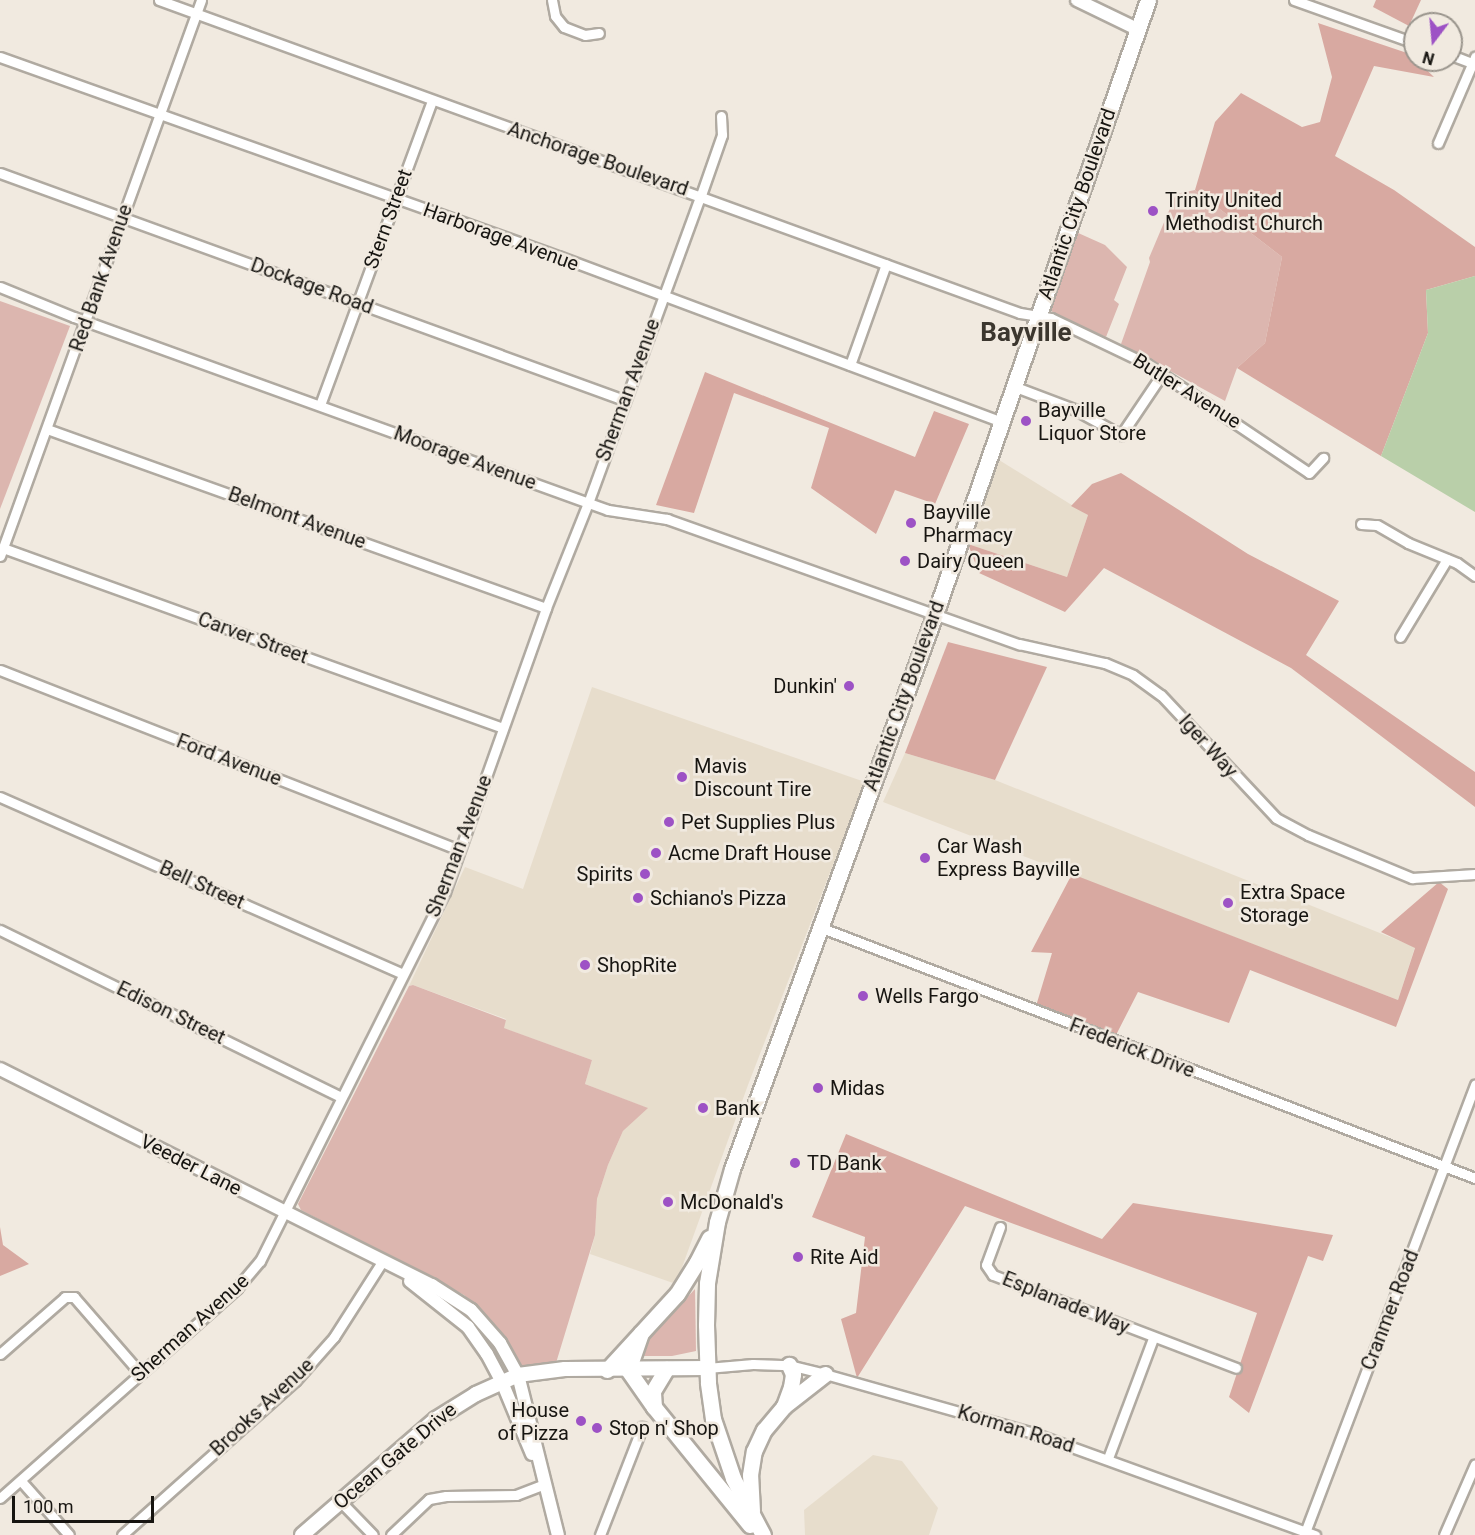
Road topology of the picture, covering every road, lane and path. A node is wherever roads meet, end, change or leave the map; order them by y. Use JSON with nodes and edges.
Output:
{"nodes":[{"id":1,"x":159,"y":0,"type":"edge"},
{"id":2,"x":201,"y":0,"type":"edge"},
{"id":3,"x":552,"y":0,"type":"edge"},
{"id":4,"x":1077,"y":0,"type":"edge"},
{"id":5,"x":1148,"y":0,"type":"edge"},
{"id":6,"x":1294,"y":0,"type":"edge"},
{"id":7,"x":196,"y":14,"type":"junction"},
{"id":8,"x":1137,"y":29,"type":"junction"},
{"id":9,"x":599,"y":33,"type":"dead end"},
{"id":10,"x":1403,"y":39,"type":"edge"},
{"id":11,"x":0,"y":57,"type":"edge"},
{"id":12,"x":1474,"y":60,"type":"edge"},
{"id":13,"x":432,"y":100,"type":"junction"},
{"id":14,"x":158,"y":115,"type":"junction"},
{"id":15,"x":721,"y":116,"type":"dead end"},
{"id":16,"x":1438,"y":143,"type":"dead end"},
{"id":17,"x":0,"y":173,"type":"edge"},
{"id":18,"x":701,"y":195,"type":"junction"},
{"id":19,"x":395,"y":199,"type":"junction"},
{"id":20,"x":123,"y":216,"type":"junction"},
{"id":21,"x":886,"y":264,"type":"junction"},
{"id":22,"x":0,"y":287,"type":"edge"},
{"id":23,"x":662,"y":297,"type":"junction"},
{"id":24,"x":358,"y":303,"type":"junction"},
{"id":25,"x":1037,"y":316,"type":"junction"},
{"id":26,"x":86,"y":321,"type":"junction"},
{"id":27,"x":850,"y":365,"type":"junction"},
{"id":28,"x":1162,"y":374,"type":"junction"},
{"id":29,"x":1012,"y":386,"type":"junction"},
{"id":30,"x":624,"y":400,"type":"junction"},
{"id":31,"x":320,"y":405,"type":"junction"},
{"id":32,"x":1000,"y":421,"type":"junction"},
{"id":33,"x":47,"y":429,"type":"junction"},
{"id":34,"x":1323,"y":458,"type":"dead end"},
{"id":35,"x":588,"y":503,"type":"junction"},
{"id":36,"x":1361,"y":524,"type":"dead end"},
{"id":37,"x":2,"y":552,"type":"edge"},
{"id":38,"x":1447,"y":559,"type":"junction"},
{"id":39,"x":1475,"y":576,"type":"edge"},
{"id":40,"x":546,"y":608,"type":"junction"},
{"id":41,"x":935,"y":614,"type":"junction"},
{"id":42,"x":1400,"y":637,"type":"dead end"},
{"id":43,"x":0,"y":670,"type":"edge"},
{"id":44,"x":503,"y":728,"type":"junction"},
{"id":45,"x":0,"y":797,"type":"edge"},
{"id":46,"x":459,"y":850,"type":"junction"},
{"id":47,"x":1475,"y":874,"type":"edge"},
{"id":48,"x":822,"y":928,"type":"junction"},
{"id":49,"x":0,"y":930,"type":"edge"},
{"id":50,"x":404,"y":974,"type":"junction"},
{"id":51,"x":0,"y":1069,"type":"edge"},
{"id":52,"x":1475,"y":1084,"type":"edge"},
{"id":53,"x":341,"y":1097,"type":"junction"},
{"id":54,"x":1444,"y":1166,"type":"junction"},
{"id":55,"x":1475,"y":1178,"type":"edge"},
{"id":56,"x":285,"y":1212,"type":"junction"},
{"id":57,"x":717,"y":1222,"type":"junction"},
{"id":58,"x":1000,"y":1227,"type":"dead end"},
{"id":59,"x":382,"y":1262,"type":"junction"},
{"id":60,"x":642,"y":1333,"type":"junction"},
{"id":61,"x":1154,"y":1338,"type":"junction"},
{"id":62,"x":0,"y":1354,"type":"edge"},
{"id":63,"x":789,"y":1365,"type":"junction"},
{"id":64,"x":707,"y":1368,"type":"junction"},
{"id":65,"x":1236,"y":1368,"type":"dead end"},
{"id":66,"x":666,"y":1369,"type":"junction"},
{"id":67,"x":607,"y":1370,"type":"junction"},
{"id":68,"x":628,"y":1370,"type":"junction"},
{"id":69,"x":141,"y":1373,"type":"junction"},
{"id":70,"x":825,"y":1374,"type":"junction"},
{"id":71,"x":518,"y":1375,"type":"junction"},
{"id":72,"x":502,"y":1382,"type":"junction"},
{"id":73,"x":784,"y":1406,"type":"junction"},
{"id":74,"x":654,"y":1407,"type":"junction"},
{"id":75,"x":642,"y":1427,"type":"dead end"},
{"id":76,"x":1108,"y":1458,"type":"junction"},
{"id":77,"x":1475,"y":1464,"type":"edge"},
{"id":78,"x":544,"y":1480,"type":"junction"},
{"id":79,"x":21,"y":1481,"type":"junction"},
{"id":80,"x":0,"y":1498,"type":"edge"},
{"id":81,"x":340,"y":1502,"type":"junction"},
{"id":82,"x":753,"y":1516,"type":"junction"},
{"id":83,"x":1308,"y":1534,"type":"edge"},
{"id":84,"x":69,"y":1535,"type":"edge"},
{"id":85,"x":122,"y":1535,"type":"edge"},
{"id":86,"x":302,"y":1535,"type":"edge"},
{"id":87,"x":373,"y":1535,"type":"edge"},
{"id":88,"x":391,"y":1535,"type":"edge"},
{"id":89,"x":558,"y":1535,"type":"edge"},
{"id":90,"x":600,"y":1535,"type":"edge"},
{"id":91,"x":758,"y":1535,"type":"edge"},
{"id":92,"x":763,"y":1535,"type":"edge"},
{"id":93,"x":1444,"y":1535,"type":"edge"}],
"edges":[{"from":1,"to":7,"type":"street","name":"Anchorage Boulevard"},
{"from":2,"to":7,"type":"street","name":"Red Bank Avenue"},
{"from":3,"to":9,"type":"street"},
{"from":4,"to":8,"type":"street"},
{"from":5,"to":8,"type":"highway","name":"Atlantic City Boulevard"},
{"from":6,"to":10,"type":"street"},
{"from":7,"to":13,"type":"street","name":"Anchorage Boulevard"},
{"from":7,"to":14,"type":"street","name":"Red Bank Avenue"},
{"from":8,"to":25,"type":"highway","name":"Atlantic City Boulevard"},
{"from":11,"to":14,"type":"street","name":"Harborage Avenue"},
{"from":12,"to":16,"type":"street"},
{"from":13,"to":18,"type":"street","name":"Anchorage Boulevard"},
{"from":13,"to":19,"type":"street","name":"Stern Street"},
{"from":14,"to":19,"type":"street","name":"Harborage Avenue"},
{"from":14,"to":20,"type":"street","name":"Red Bank Avenue"},
{"from":15,"to":18,"type":"street","name":"Sherman Avenue"},
{"from":17,"to":20,"type":"street","name":"Dockage Road"},
{"from":18,"to":21,"type":"street","name":"Anchorage Boulevard"},
{"from":18,"to":23,"type":"street","name":"Sherman Avenue"},
{"from":19,"to":23,"type":"street","name":"Harborage Avenue"},
{"from":19,"to":24,"type":"street","name":"Stern Street"},
{"from":20,"to":24,"type":"street","name":"Dockage Road"},
{"from":20,"to":26,"type":"street","name":"Red Bank Avenue"},
{"from":21,"to":25,"type":"street","name":"Anchorage Boulevard"},
{"from":21,"to":27,"type":"street"},
{"from":22,"to":26,"type":"street","name":"Moorage Avenue"},
{"from":23,"to":27,"type":"street","name":"Harborage Avenue"},
{"from":23,"to":30,"type":"street","name":"Sherman Avenue"},
{"from":24,"to":30,"type":"street","name":"Dockage Road"},
{"from":24,"to":31,"type":"street","name":"Stern Street"},
{"from":25,"to":28,"type":"street","name":"Butler Avenue"},
{"from":25,"to":29,"type":"highway","name":"Atlantic City Boulevard"},
{"from":26,"to":31,"type":"street","name":"Moorage Avenue"},
{"from":26,"to":33,"type":"street","name":"Red Bank Avenue"},
{"from":27,"to":32,"type":"street","name":"Harborage Avenue"},
{"from":28,"to":29,"type":"street"},
{"from":28,"to":34,"type":"street","name":"Butler Avenue"},
{"from":29,"to":32,"type":"highway","name":"Atlantic City Boulevard"},
{"from":30,"to":35,"type":"street","name":"Sherman Avenue"},
{"from":31,"to":35,"type":"street","name":"Moorage Avenue"},
{"from":32,"to":41,"type":"highway","name":"Atlantic City Boulevard"},
{"from":33,"to":37,"type":"street","name":"Red Bank Avenue"},
{"from":33,"to":40,"type":"street","name":"Belmont Avenue"},
{"from":35,"to":40,"type":"street","name":"Sherman Avenue"},
{"from":35,"to":41,"type":"street","name":"Moorage Avenue"},
{"from":36,"to":38,"type":"street"},
{"from":37,"to":44,"type":"street","name":"Carver Street"},
{"from":38,"to":39,"type":"street"},
{"from":38,"to":42,"type":"street"},
{"from":40,"to":44,"type":"street","name":"Sherman Avenue"},
{"from":41,"to":47,"type":"street","name":"Iger Way"},
{"from":41,"to":48,"type":"highway","name":"Atlantic City Boulevard"},
{"from":43,"to":46,"type":"street","name":"Ford Avenue"},
{"from":44,"to":46,"type":"street","name":"Sherman Avenue"},
{"from":45,"to":50,"type":"street","name":"Bell Street"},
{"from":46,"to":50,"type":"street","name":"Sherman Avenue"},
{"from":48,"to":54,"type":"street","name":"Frederick Drive"},
{"from":48,"to":57,"type":"highway","name":"Atlantic City Boulevard"},
{"from":49,"to":53,"type":"street","name":"Edison Street"},
{"from":50,"to":53,"type":"street","name":"Sherman Avenue"},
{"from":51,"to":56,"type":"street","name":"Veeder Lane"},
{"from":52,"to":54,"type":"street","name":"Cranmer Road"},
{"from":53,"to":56,"type":"street","name":"Sherman Avenue"},
{"from":54,"to":55,"type":"street","name":"Frederick Drive"},
{"from":54,"to":83,"type":"street","name":"Cranmer Road"},
{"from":56,"to":59,"type":"street","name":"Veeder Lane"},
{"from":56,"to":69,"type":"street","name":"Sherman Avenue"},
{"from":57,"to":60,"type":"highway"},
{"from":57,"to":64,"type":"highway"},
{"from":58,"to":61,"type":"street","name":"Esplanade Way"},
{"from":59,"to":71,"type":"street","name":"Veeder Lane"},
{"from":59,"to":72,"type":"street","name":"Veeder Lane"},
{"from":59,"to":85,"type":"street","name":"Brooks Avenue"},
{"from":60,"to":67,"type":"highway"},
{"from":60,"to":68,"type":"highway"},
{"from":61,"to":65,"type":"street","name":"Esplanade Way"},
{"from":61,"to":76,"type":"street","name":"Esplanade Way"},
{"from":62,"to":69,"type":"street"},
{"from":63,"to":64,"type":"street","name":"Korman Road"},
{"from":63,"to":70,"type":"street","name":"Korman Road"},
{"from":63,"to":73,"type":"highway"},
{"from":64,"to":66,"type":"main road","name":"Ocean Gate Drive"},
{"from":64,"to":82,"type":"highway"},
{"from":66,"to":68,"type":"main road","name":"Ocean Gate Drive"},
{"from":66,"to":74,"type":"highway"},
{"from":67,"to":68,"type":"main road","name":"Ocean Gate Drive"},
{"from":67,"to":71,"type":"main road","name":"Ocean Gate Drive"},
{"from":68,"to":74,"type":"highway"},
{"from":69,"to":79,"type":"street","name":"Sherman Avenue"},
{"from":70,"to":73,"type":"highway"},
{"from":70,"to":76,"type":"street","name":"Korman Road"},
{"from":71,"to":72,"type":"main road","name":"Ocean Gate Drive"},
{"from":71,"to":78,"type":"street","name":"Veeder Lane"},
{"from":72,"to":78,"type":"street","name":"Veeder Lane"},
{"from":72,"to":81,"type":"main road","name":"Ocean Gate Drive"},
{"from":73,"to":82,"type":"highway"},
{"from":74,"to":91,"type":"highway"},
{"from":75,"to":90,"type":"street"},
{"from":76,"to":83,"type":"street","name":"Korman Road"},
{"from":77,"to":93,"type":"street"},
{"from":78,"to":88,"type":"street"},
{"from":78,"to":89,"type":"street"},
{"from":79,"to":80,"type":"street","name":"Sherman Avenue"},
{"from":79,"to":84,"type":"street"},
{"from":81,"to":86,"type":"main road","name":"Ocean Gate Drive"},
{"from":81,"to":87,"type":"street"},
{"from":82,"to":92,"type":"highway"}]}
